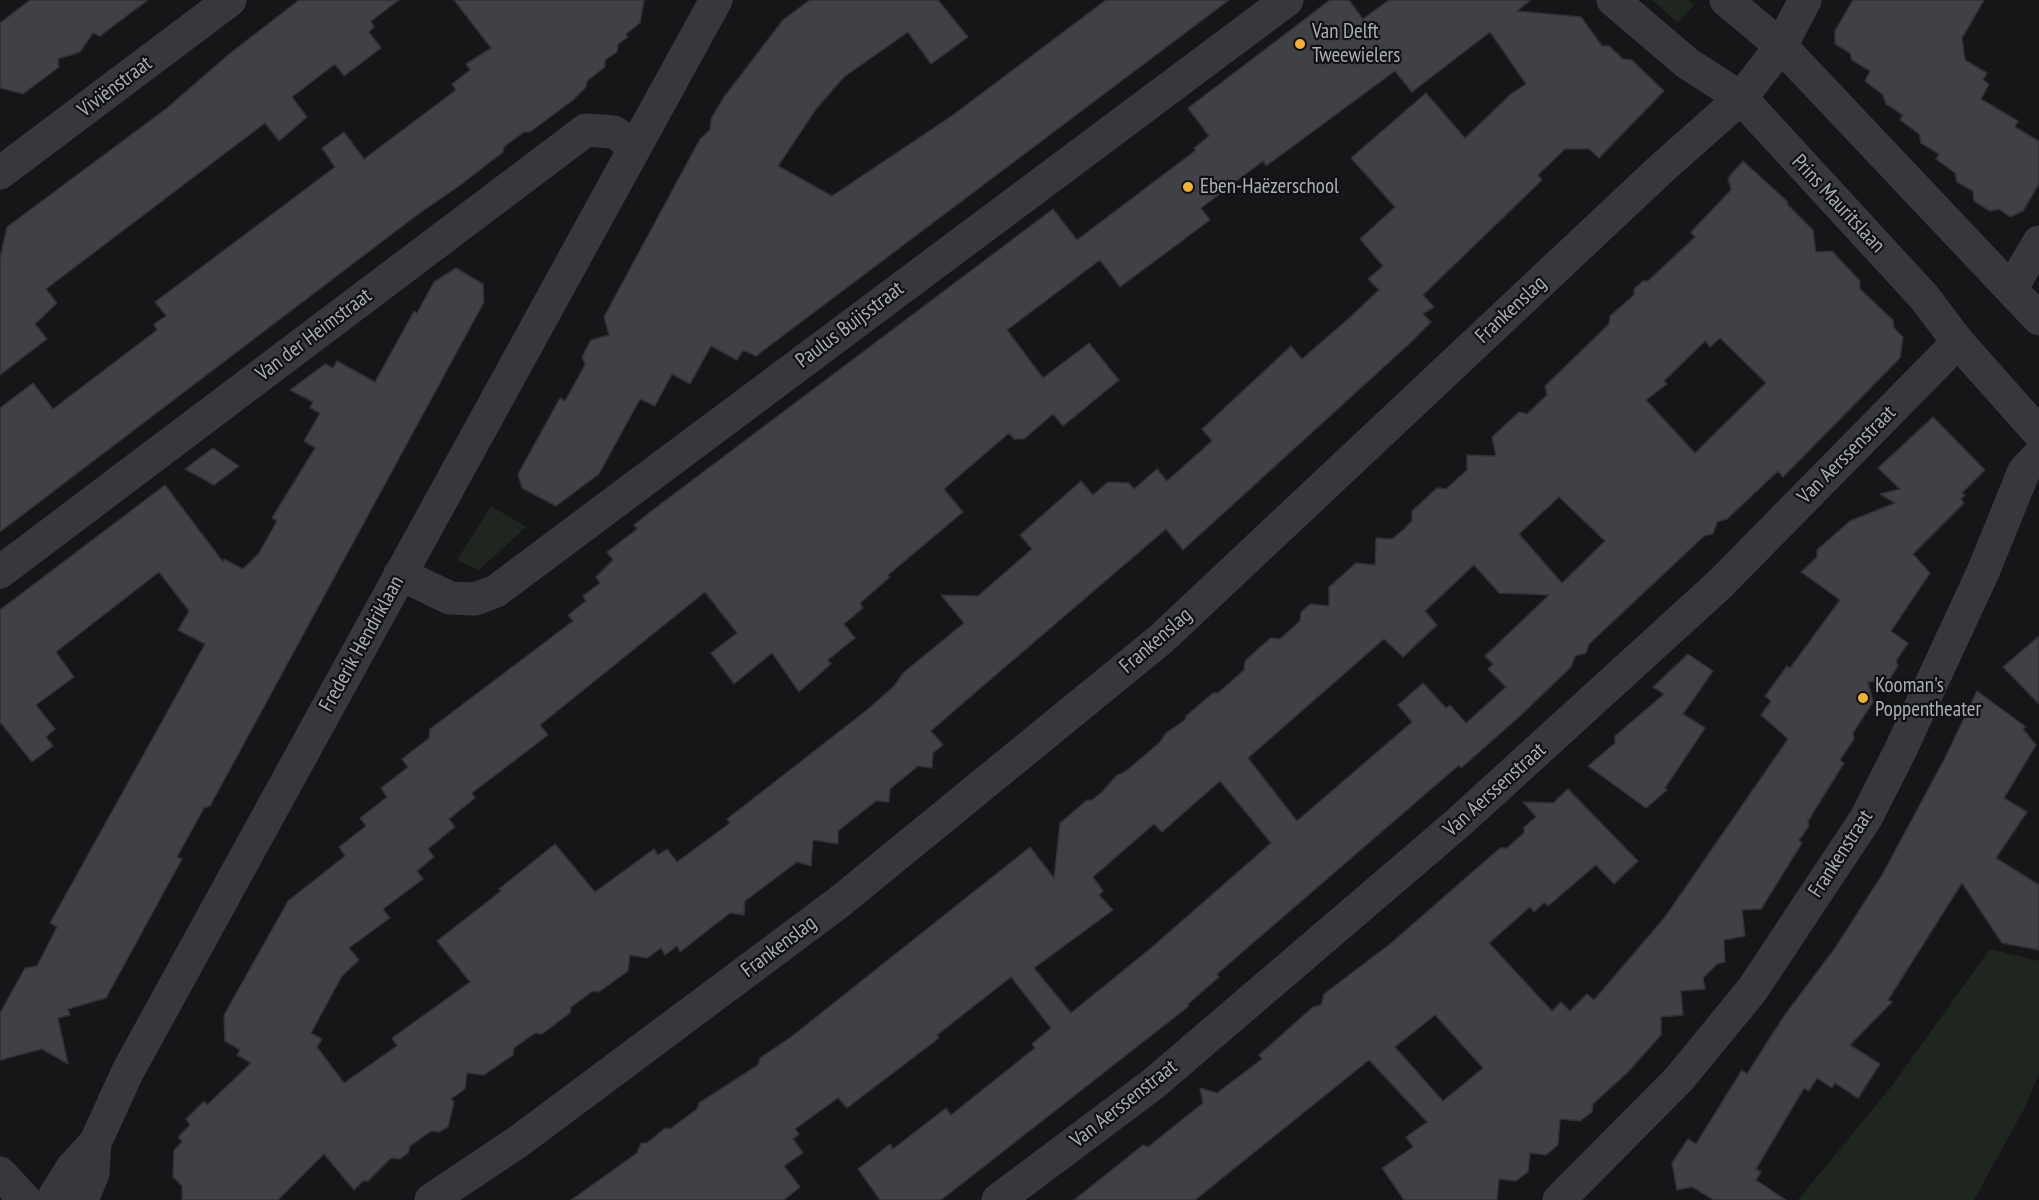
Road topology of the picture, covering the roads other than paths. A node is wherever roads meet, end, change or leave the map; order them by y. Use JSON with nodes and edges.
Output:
{"nodes":[{"id":1,"x":230,"y":0,"type":"edge"},
{"id":2,"x":716,"y":0,"type":"edge"},
{"id":3,"x":1287,"y":0,"type":"edge"},
{"id":4,"x":1612,"y":0,"type":"edge"},
{"id":5,"x":1726,"y":0,"type":"edge"},
{"id":6,"x":1805,"y":0,"type":"edge"},
{"id":7,"x":1781,"y":46,"type":"junction"},
{"id":8,"x":1741,"y":98,"type":"junction"},
{"id":9,"x":635,"y":147,"type":"junction"},
{"id":10,"x":0,"y":173,"type":"edge"},
{"id":11,"x":2039,"y":242,"type":"edge"},
{"id":12,"x":2011,"y":289,"type":"junction"},
{"id":13,"x":2039,"y":319,"type":"edge"},
{"id":14,"x":1958,"y":342,"type":"junction"},
{"id":15,"x":2039,"y":433,"type":"edge"},
{"id":16,"x":2039,"y":455,"type":"edge"},
{"id":17,"x":0,"y":572,"type":"edge"},
{"id":18,"x":400,"y":574,"type":"junction"},
{"id":19,"x":95,"y":1143,"type":"junction"},
{"id":20,"x":0,"y":1173,"type":"edge"},
{"id":21,"x":25,"y":1200,"type":"edge"},
{"id":22,"x":52,"y":1200,"type":"edge"},
{"id":23,"x":81,"y":1200,"type":"edge"},
{"id":24,"x":431,"y":1200,"type":"edge"},
{"id":25,"x":998,"y":1200,"type":"edge"},
{"id":26,"x":1559,"y":1200,"type":"edge"}],
"edges":[{"from":1,"to":10,"type":"street","name":"Viviënstraat"},
{"from":2,"to":9,"type":"street","name":"Frederik Hendriklaan"},
{"from":3,"to":18,"type":"street","name":"Paulus Buijsstraat"},
{"from":4,"to":8,"type":"street","name":"Prins Mauritslaan"},
{"from":5,"to":7,"type":"street"},
{"from":6,"to":7,"type":"street","name":"Frankenslag"},
{"from":7,"to":8,"type":"street","name":"Frankenslag"},
{"from":7,"to":12,"type":"street"},
{"from":8,"to":14,"type":"street","name":"Prins Mauritslaan"},
{"from":8,"to":24,"type":"street","name":"Frankenslag"},
{"from":9,"to":17,"type":"street","name":"Van der Heimstraat"},
{"from":9,"to":18,"type":"street","name":"Frederik Hendriklaan"},
{"from":11,"to":12,"type":"street"},
{"from":12,"to":13,"type":"street"},
{"from":14,"to":15,"type":"street","name":"Prins Mauritslaan"},
{"from":14,"to":25,"type":"street","name":"Van Aerssenstraat"},
{"from":16,"to":26,"type":"street","name":"Frankenstraat"},
{"from":18,"to":19,"type":"street","name":"Frederik Hendriklaan"},
{"from":19,"to":22,"type":"street","name":"Frederik Hendriklaan"},
{"from":19,"to":23,"type":"street","name":"Frederik Hendriklaan"},
{"from":20,"to":21,"type":"street"}]}
